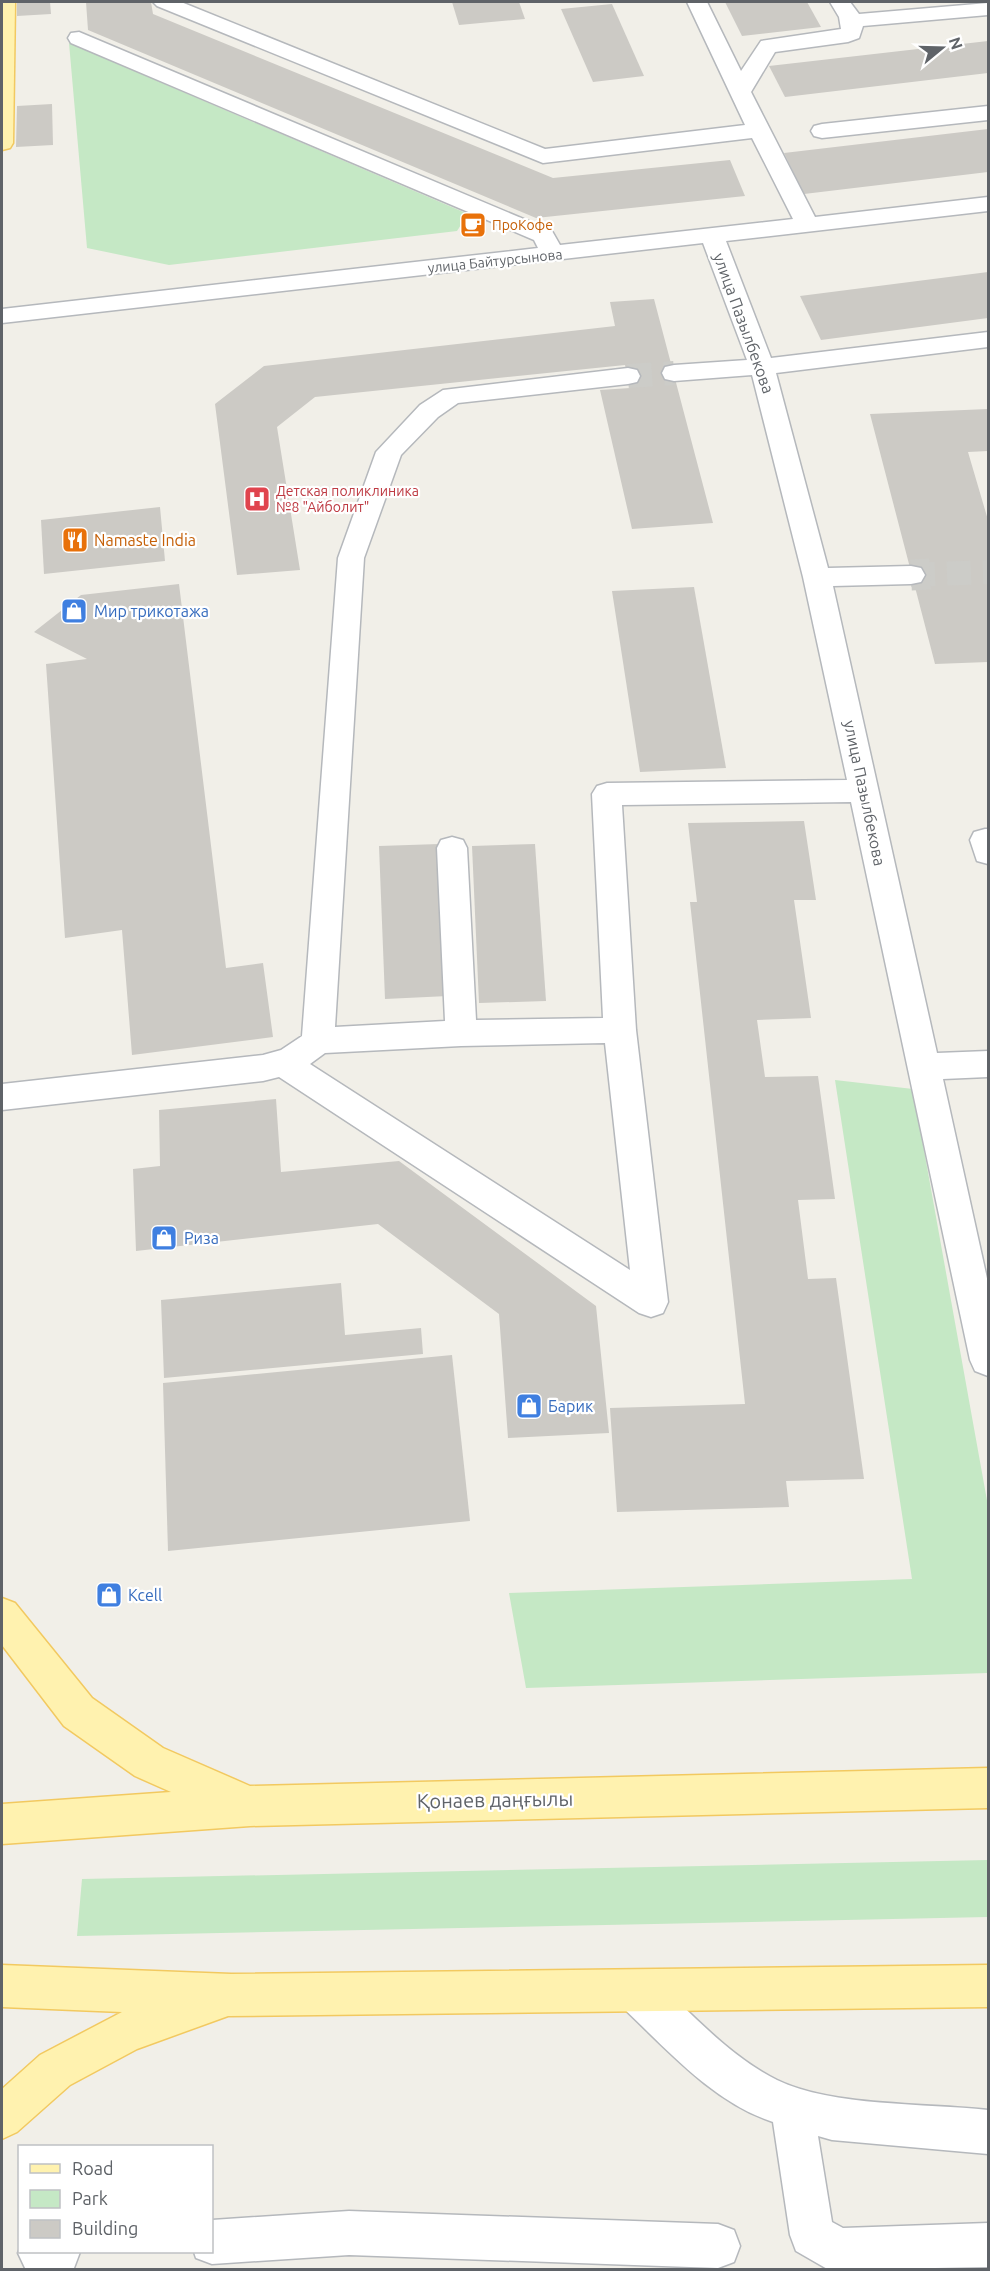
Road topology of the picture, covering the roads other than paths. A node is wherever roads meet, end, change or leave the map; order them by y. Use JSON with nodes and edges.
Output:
{"nodes":[{"id":1,"x":4,"y":2,"type":"edge"},
{"id":2,"x":164,"y":2,"type":"edge"},
{"id":3,"x":697,"y":2,"type":"edge"},
{"id":4,"x":840,"y":2,"type":"edge"},
{"id":5,"x":988,"y":9,"type":"edge"},
{"id":6,"x":852,"y":21,"type":"junction"},
{"id":7,"x":79,"y":38,"type":"dead end"},
{"id":8,"x":740,"y":92,"type":"junction"},
{"id":9,"x":988,"y":113,"type":"edge"},
{"id":10,"x":759,"y":130,"type":"junction"},
{"id":11,"x":822,"y":131,"type":"dead end"},
{"id":12,"x":2,"y":143,"type":"edge"},
{"id":13,"x":988,"y":204,"type":"edge"},
{"id":14,"x":807,"y":224,"type":"junction"},
{"id":15,"x":712,"y":235,"type":"junction"},
{"id":16,"x":552,"y":254,"type":"junction"},
{"id":17,"x":2,"y":315,"type":"edge"},
{"id":18,"x":988,"y":339,"type":"edge"},
{"id":19,"x":762,"y":367,"type":"junction"},
{"id":20,"x":674,"y":373,"type":"tunnel mouth"},
{"id":21,"x":628,"y":376,"type":"tunnel mouth"},
{"id":22,"x":911,"y":575,"type":"dead end"},
{"id":23,"x":817,"y":577,"type":"junction"},
{"id":24,"x":864,"y":791,"type":"junction"},
{"id":25,"x":988,"y":840,"type":"edge"},
{"id":26,"x":452,"y":848,"type":"dead end"},
{"id":27,"x":988,"y":853,"type":"edge"},
{"id":28,"x":620,"y":1030,"type":"junction"},
{"id":29,"x":461,"y":1033,"type":"junction"},
{"id":30,"x":318,"y":1041,"type":"junction"},
{"id":31,"x":285,"y":1064,"type":"junction"},
{"id":32,"x":988,"y":1064,"type":"edge"},
{"id":33,"x":925,"y":1066,"type":"junction"},
{"id":34,"x":2,"y":1098,"type":"edge"},
{"id":35,"x":988,"y":1360,"type":"edge"},
{"id":36,"x":2,"y":1616,"type":"edge"},
{"id":37,"x":988,"y":1788,"type":"edge"},
{"id":38,"x":250,"y":1806,"type":"junction"},
{"id":39,"x":2,"y":1824,"type":"edge"},
{"id":40,"x":2,"y":1986,"type":"edge"},
{"id":41,"x":988,"y":1986,"type":"edge"},
{"id":42,"x":636,"y":1991,"type":"junction"},
{"id":43,"x":231,"y":1995,"type":"junction"},
{"id":44,"x":792,"y":2106,"type":"junction"},
{"id":45,"x":2,"y":2117,"type":"edge"},
{"id":46,"x":988,"y":2132,"type":"edge"},
{"id":47,"x":213,"y":2242,"type":"edge"},
{"id":48,"x":988,"y":2245,"type":"edge"},
{"id":49,"x":718,"y":2246,"type":"dead end"},
{"id":50,"x":895,"y":2260,"type":"edge"}],
"edges":[{"from":1,"to":12,"type":"main road"},
{"from":2,"to":10,"type":"street"},
{"from":3,"to":8,"type":"street"},
{"from":4,"to":6,"type":"street"},
{"from":5,"to":6,"type":"street"},
{"from":6,"to":8,"type":"street"},
{"from":7,"to":16,"type":"street"},
{"from":8,"to":10,"type":"street"},
{"from":9,"to":11,"type":"street"},
{"from":10,"to":14,"type":"street"},
{"from":13,"to":14,"type":"street","name":"улица Байтурсынова"},
{"from":14,"to":15,"type":"street","name":"улица Байтурсынова"},
{"from":15,"to":16,"type":"street","name":"улица Байтурсынова"},
{"from":15,"to":19,"type":"street","name":"улица Пазылбекова"},
{"from":16,"to":17,"type":"street","name":"улица Байтурсынова"},
{"from":18,"to":19,"type":"street"},
{"from":19,"to":20,"type":"street"},
{"from":19,"to":23,"type":"street","name":"улица Пазылбекова"},
{"from":21,"to":30,"type":"street"},
{"from":22,"to":23,"type":"street"},
{"from":23,"to":24,"type":"street","name":"улица Пазылбекова"},
{"from":24,"to":28,"type":"street"},
{"from":24,"to":33,"type":"street","name":"улица Пазылбекова"},
{"from":25,"to":27,"type":"street"},
{"from":26,"to":29,"type":"street"},
{"from":28,"to":29,"type":"street"},
{"from":28,"to":31,"type":"street"},
{"from":29,"to":30,"type":"street"},
{"from":30,"to":31,"type":"street"},
{"from":31,"to":34,"type":"street"},
{"from":32,"to":33,"type":"street"},
{"from":33,"to":35,"type":"street","name":"улица Пазылбекова"},
{"from":36,"to":38,"type":"main road"},
{"from":37,"to":38,"type":"main road","name":"Қонаев даңғылы"},
{"from":38,"to":39,"type":"main road","name":"Қонаев даңғылы"},
{"from":40,"to":43,"type":"main road"},
{"from":41,"to":42,"type":"main road"},
{"from":42,"to":43,"type":"main road"},
{"from":42,"to":44,"type":"street"},
{"from":43,"to":45,"type":"main road"},
{"from":44,"to":46,"type":"street"},
{"from":44,"to":50,"type":"street"},
{"from":47,"to":49,"type":"street"},
{"from":48,"to":50,"type":"street"}]}
